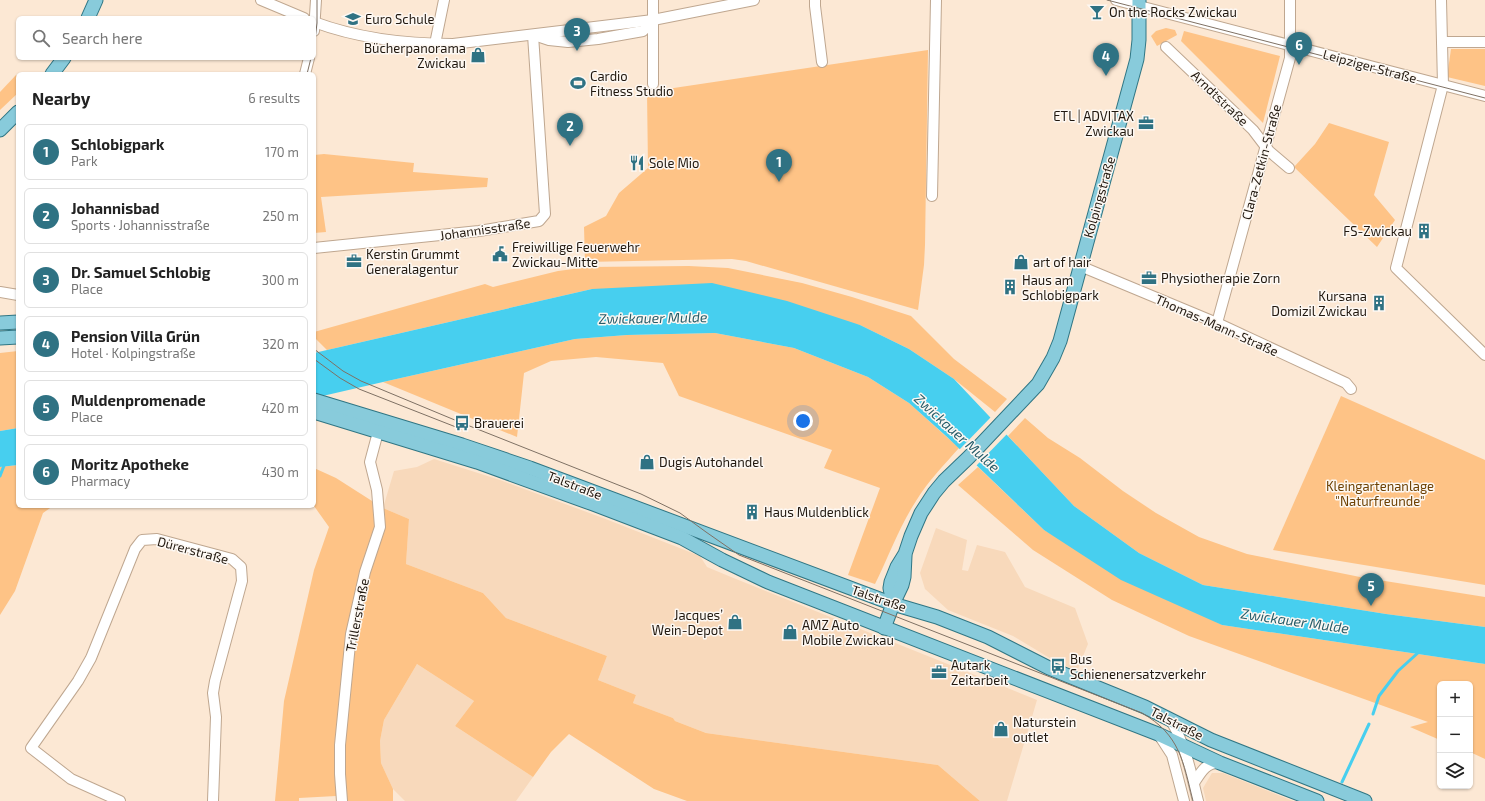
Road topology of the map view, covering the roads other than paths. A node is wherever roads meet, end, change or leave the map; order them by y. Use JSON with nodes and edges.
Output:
{"nodes":[{"id":1,"x":96,"y":0,"type":"edge"},
{"id":2,"x":261,"y":0,"type":"edge"},
{"id":3,"x":316,"y":0,"type":"edge"},
{"id":4,"x":444,"y":0,"type":"edge"},
{"id":5,"x":653,"y":0,"type":"edge"},
{"id":6,"x":754,"y":0,"type":"edge"},
{"id":7,"x":815,"y":0,"type":"edge"},
{"id":8,"x":936,"y":0,"type":"edge"},
{"id":9,"x":1116,"y":0,"type":"edge"},
{"id":10,"x":1290,"y":0,"type":"edge"},
{"id":11,"x":1441,"y":0,"type":"edge"},
{"id":12,"x":1138,"y":3,"type":"edge"},
{"id":13,"x":89,"y":16,"type":"edge"},
{"id":14,"x":299,"y":16,"type":"edge"},
{"id":15,"x":315,"y":16,"type":"edge"},
{"id":16,"x":653,"y":20,"type":"junction"},
{"id":17,"x":316,"y":25,"type":"edge"},
{"id":18,"x":533,"y":35,"type":"junction"},
{"id":19,"x":1442,"y":42,"type":"junction"},
{"id":20,"x":1485,"y":42,"type":"edge"},
{"id":21,"x":435,"y":44,"type":"junction"},
{"id":22,"x":1290,"y":45,"type":"junction"},
{"id":23,"x":1166,"y":46,"type":"dead end"},
{"id":24,"x":62,"y":60,"type":"edge"},
{"id":25,"x":308,"y":60,"type":"edge"},
{"id":26,"x":822,"y":62,"type":"dead end"},
{"id":27,"x":54,"y":72,"type":"edge"},
{"id":28,"x":306,"y":72,"type":"edge"},
{"id":29,"x":653,"y":84,"type":"dead end"},
{"id":30,"x":1443,"y":85,"type":"junction"},
{"id":31,"x":1485,"y":96,"type":"edge"},
{"id":32,"x":16,"y":117,"type":"edge"},
{"id":33,"x":0,"y":130,"type":"edge"},
{"id":34,"x":1266,"y":147,"type":"junction"},
{"id":35,"x":1289,"y":168,"type":"dead end"},
{"id":36,"x":932,"y":196,"type":"dead end"},
{"id":37,"x":316,"y":248,"type":"edge"},
{"id":38,"x":1080,"y":266,"type":"junction"},
{"id":39,"x":0,"y":292,"type":"edge"},
{"id":40,"x":16,"y":295,"type":"edge"},
{"id":41,"x":16,"y":322,"type":"edge"},
{"id":42,"x":0,"y":323,"type":"edge"},
{"id":43,"x":1217,"y":323,"type":"junction"},
{"id":44,"x":16,"y":337,"type":"edge"},
{"id":45,"x":0,"y":338,"type":"edge"},
{"id":46,"x":1485,"y":355,"type":"edge"},
{"id":47,"x":1351,"y":389,"type":"dead end"},
{"id":48,"x":316,"y":401,"type":"edge"},
{"id":49,"x":316,"y":413,"type":"edge"},
{"id":50,"x":380,"y":427,"type":"junction"},
{"id":51,"x":892,"y":604,"type":"junction"},
{"id":52,"x":884,"y":628,"type":"junction"},
{"id":53,"x":1158,"y":734,"type":"junction"},
{"id":54,"x":1181,"y":738,"type":"junction"},
{"id":55,"x":1172,"y":755,"type":"junction"},
{"id":56,"x":1220,"y":763,"type":"junction"},
{"id":57,"x":1194,"y":783,"type":"junction"},
{"id":58,"x":120,"y":801,"type":"edge"},
{"id":59,"x":213,"y":801,"type":"edge"},
{"id":60,"x":342,"y":801,"type":"edge"},
{"id":61,"x":1184,"y":801,"type":"edge"},
{"id":62,"x":1198,"y":801,"type":"edge"},
{"id":63,"x":1317,"y":801,"type":"edge"},
{"id":64,"x":1365,"y":801,"type":"edge"}],
"edges":[{"from":1,"to":13,"type":"main road"},
{"from":2,"to":14,"type":"street"},
{"from":3,"to":15,"type":"street"},
{"from":4,"to":21,"type":"street"},
{"from":5,"to":16,"type":"street"},
{"from":6,"to":16,"type":"street"},
{"from":7,"to":26,"type":"street"},
{"from":8,"to":36,"type":"street"},
{"from":9,"to":12,"type":"street","name":"Leipziger Straße"},
{"from":10,"to":22,"type":"street","name":"Clara-Zetkin-Straße"},
{"from":11,"to":19,"type":"street"},
{"from":12,"to":22,"type":"street","name":"Leipziger Straße"},
{"from":12,"to":38,"type":"main road","name":"Kolpingstraße"},
{"from":16,"to":18,"type":"street"},
{"from":16,"to":29,"type":"street"},
{"from":17,"to":21,"type":"street"},
{"from":18,"to":21,"type":"street"},
{"from":18,"to":37,"type":"street","name":"Johannisstraße"},
{"from":19,"to":20,"type":"street"},
{"from":19,"to":30,"type":"street"},
{"from":22,"to":30,"type":"street","name":"Leipziger Straße"},
{"from":22,"to":34,"type":"street","name":"Clara-Zetkin-Straße"},
{"from":23,"to":34,"type":"street","name":"Arndtstraße"},
{"from":24,"to":27,"type":"main road"},
{"from":25,"to":28,"type":"street"},
{"from":30,"to":31,"type":"street","name":"Leipziger Straße"},
{"from":30,"to":46,"type":"street"},
{"from":32,"to":33,"type":"main road"},
{"from":34,"to":35,"type":"street","name":"Arndtstraße"},
{"from":34,"to":43,"type":"street","name":"Clara-Zetkin-Straße"},
{"from":38,"to":43,"type":"street","name":"Thomas-Mann-Straße"},
{"from":38,"to":51,"type":"main road","name":"Kolpingstraße"},
{"from":39,"to":40,"type":"street"},
{"from":41,"to":42,"type":"main road"},
{"from":43,"to":47,"type":"street","name":"Thomas-Mann-Straße"},
{"from":44,"to":45,"type":"main road"},
{"from":48,"to":50,"type":"main road"},
{"from":49,"to":50,"type":"main road"},
{"from":50,"to":51,"type":"main road","name":"Talstraße"},
{"from":50,"to":52,"type":"main road","name":"Talstraße"},
{"from":50,"to":60,"type":"street","name":"Trillerstraße"},
{"from":51,"to":52,"type":"main road"},
{"from":51,"to":54,"type":"main road","name":"Talstraße"},
{"from":52,"to":53,"type":"main road","name":"Talstraße"},
{"from":53,"to":54,"type":"main road","name":"Talstraße"},
{"from":53,"to":55,"type":"street"},
{"from":54,"to":55,"type":"street"},
{"from":54,"to":56,"type":"main road","name":"Talstraße"},
{"from":54,"to":57,"type":"street"},
{"from":54,"to":64,"type":"main road","name":"Talstraße"},
{"from":55,"to":61,"type":"street"},
{"from":56,"to":57,"type":"street"},
{"from":56,"to":63,"type":"main road","name":"Talstraße"},
{"from":57,"to":62,"type":"street"},
{"from":58,"to":59,"type":"street","name":"Dürerstraße"}]}
